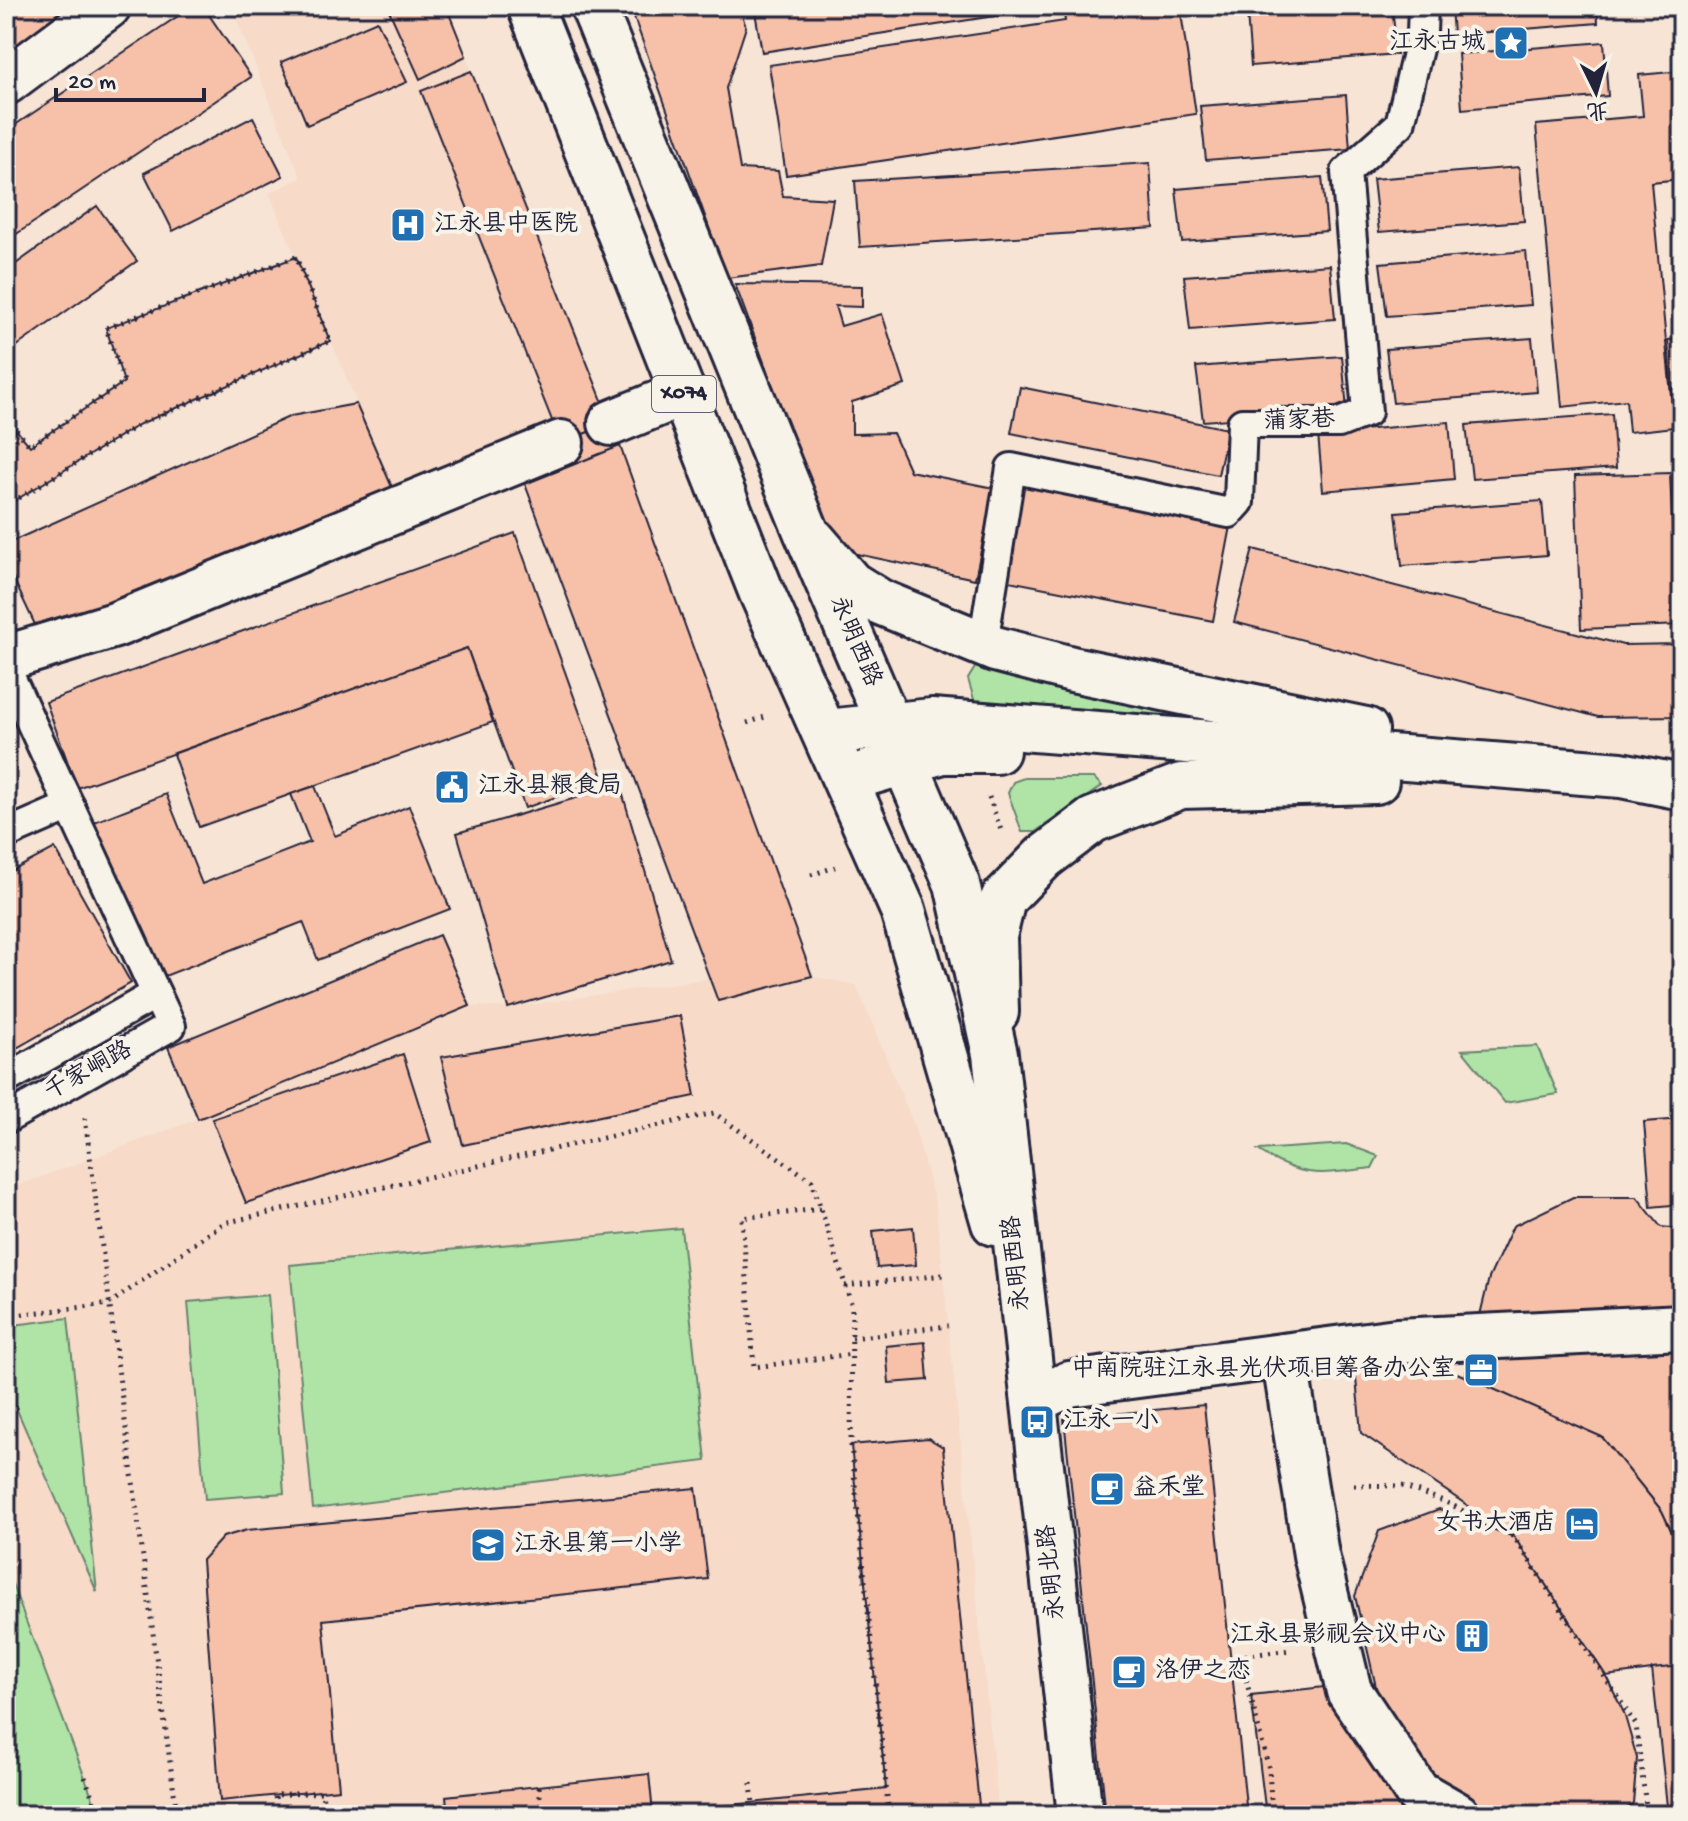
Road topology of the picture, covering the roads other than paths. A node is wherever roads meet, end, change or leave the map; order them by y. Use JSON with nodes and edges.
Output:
{"nodes":[{"id":1,"x":108,"y":6,"type":"edge"},
{"id":2,"x":530,"y":6,"type":"edge"},
{"id":3,"x":593,"y":6,"type":"edge"},
{"id":4,"x":1423,"y":6,"type":"edge"},
{"id":5,"x":6,"y":82,"type":"edge"},
{"id":6,"x":684,"y":393,"type":"junction"},
{"id":7,"x":611,"y":423,"type":"dead end"},
{"id":8,"x":561,"y":443,"type":"dead end"},
{"id":9,"x":806,"y":531,"type":"junction"},
{"id":10,"x":983,"y":644,"type":"junction"},
{"id":11,"x":6,"y":658,"type":"edge"},
{"id":12,"x":6,"y":668,"type":"edge"},
{"id":13,"x":827,"y":732,"type":"junction"},
{"id":14,"x":897,"y":742,"type":"junction"},
{"id":15,"x":1580,"y":772,"type":"junction"},
{"id":16,"x":847,"y":779,"type":"junction"},
{"id":17,"x":1429,"y":779,"type":"junction"},
{"id":18,"x":1682,"y":787,"type":"edge"},
{"id":19,"x":70,"y":806,"type":"junction"},
{"id":20,"x":6,"y":834,"type":"edge"},
{"id":21,"x":156,"y":994,"type":"junction"},
{"id":22,"x":998,"y":1074,"type":"junction"},
{"id":23,"x":6,"y":1079,"type":"edge"},
{"id":24,"x":6,"y":1119,"type":"edge"},
{"id":25,"x":1682,"y":1327,"type":"edge"},
{"id":26,"x":1025,"y":1328,"type":"junction"},
{"id":27,"x":1284,"y":1356,"type":"junction"},
{"id":28,"x":1035,"y":1400,"type":"junction"},
{"id":29,"x":1080,"y":1815,"type":"edge"},
{"id":30,"x":1457,"y":1815,"type":"edge"}],
"edges":[{"from":1,"to":5,"type":"main road"},
{"from":2,"to":6,"type":"main road","name":"永明西路","number":"X074"},
{"from":3,"to":9,"type":"main road","name":"永明西路","number":"X074"},
{"from":4,"to":10,"type":"lane","name":"蒲家巷"},
{"from":6,"to":7,"type":"main road"},
{"from":6,"to":13,"type":"main road","name":"永明西路","number":"X074"},
{"from":8,"to":11,"type":"main road"},
{"from":9,"to":10,"type":"main road"},
{"from":9,"to":14,"type":"main road","name":"永明西路"},
{"from":10,"to":15,"type":"main road"},
{"from":12,"to":19,"type":"lane"},
{"from":13,"to":14,"type":"main road"},
{"from":13,"to":16,"type":"main road","name":"永明西路","number":"X074"},
{"from":14,"to":15,"type":"main road"},
{"from":14,"to":16,"type":"main road"},
{"from":14,"to":17,"type":"main road"},
{"from":14,"to":22,"type":"main road","name":"永明西路"},
{"from":15,"to":18,"type":"main road"},
{"from":16,"to":26,"type":"main road","name":"永明西路"},
{"from":17,"to":18,"type":"main road"},
{"from":17,"to":22,"type":"main road"},
{"from":19,"to":20,"type":"lane"},
{"from":19,"to":21,"type":"lane"},
{"from":21,"to":23,"type":"lane","name":"千家峒路"},
{"from":21,"to":24,"type":"lane","name":"千家峒路"},
{"from":22,"to":26,"type":"main road","name":"永明西路"},
{"from":25,"to":27,"type":"main road"},
{"from":26,"to":28,"type":"main road","name":"永明北路"},
{"from":27,"to":28,"type":"main road"},
{"from":27,"to":30,"type":"main road"},
{"from":28,"to":29,"type":"main road","name":"永明北路"}]}
